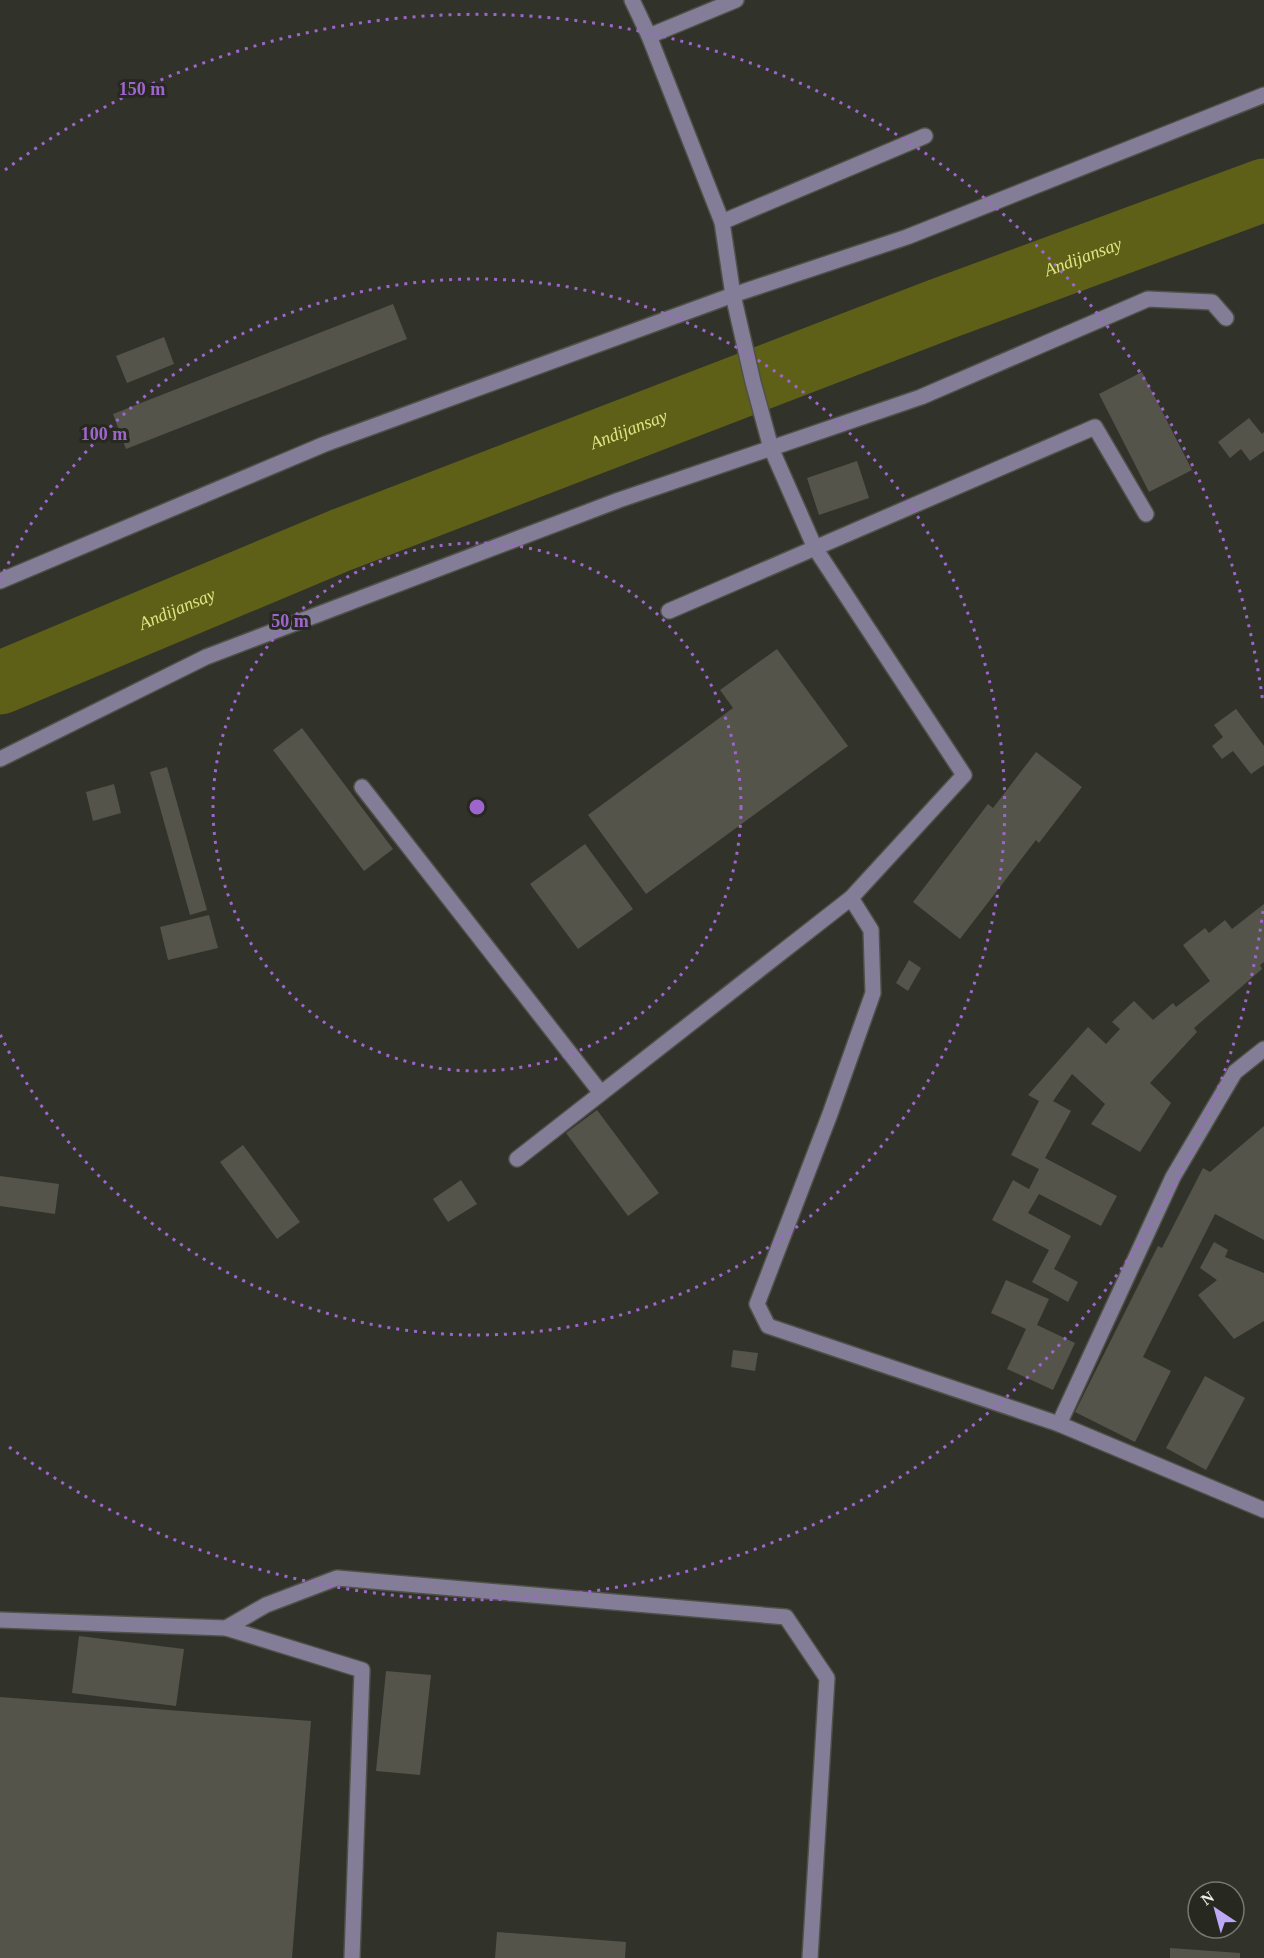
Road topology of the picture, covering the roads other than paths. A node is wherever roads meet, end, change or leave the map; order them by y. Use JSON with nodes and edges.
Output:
{"nodes":[{"id":1,"x":632,"y":0,"type":"edge"},
{"id":2,"x":736,"y":0,"type":"edge"},
{"id":3,"x":649,"y":36,"type":"junction"},
{"id":4,"x":1264,"y":95,"type":"edge"},
{"id":5,"x":924,"y":136,"type":"dead end"},
{"id":6,"x":722,"y":222,"type":"junction"},
{"id":7,"x":732,"y":295,"type":"junction"},
{"id":8,"x":1226,"y":318,"type":"dead end"},
{"id":9,"x":771,"y":448,"type":"junction"},
{"id":10,"x":1146,"y":514,"type":"dead end"},
{"id":11,"x":816,"y":548,"type":"junction"},
{"id":12,"x":0,"y":581,"type":"edge"},
{"id":13,"x":669,"y":611,"type":"dead end"},
{"id":14,"x":0,"y":759,"type":"edge"},
{"id":15,"x":362,"y":787,"type":"dead end"},
{"id":16,"x":851,"y":898,"type":"junction"},
{"id":17,"x":1264,"y":1049,"type":"edge"},
{"id":18,"x":601,"y":1093,"type":"junction"},
{"id":19,"x":517,"y":1159,"type":"dead end"},
{"id":20,"x":1059,"y":1424,"type":"junction"},
{"id":21,"x":1264,"y":1510,"type":"edge"},
{"id":22,"x":0,"y":1620,"type":"edge"},
{"id":23,"x":226,"y":1628,"type":"junction"},
{"id":24,"x":352,"y":1958,"type":"edge"},
{"id":25,"x":810,"y":1958,"type":"edge"}],
"edges":[{"from":1,"to":3,"type":"lane"},
{"from":2,"to":3,"type":"lane"},
{"from":3,"to":6,"type":"lane"},
{"from":4,"to":7,"type":"lane"},
{"from":5,"to":6,"type":"lane"},
{"from":6,"to":7,"type":"lane"},
{"from":7,"to":9,"type":"lane"},
{"from":7,"to":12,"type":"lane"},
{"from":8,"to":9,"type":"lane"},
{"from":9,"to":11,"type":"lane"},
{"from":9,"to":14,"type":"lane"},
{"from":10,"to":11,"type":"lane"},
{"from":11,"to":13,"type":"lane"},
{"from":11,"to":16,"type":"lane"},
{"from":15,"to":18,"type":"lane"},
{"from":16,"to":18,"type":"lane"},
{"from":16,"to":20,"type":"lane"},
{"from":17,"to":20,"type":"lane"},
{"from":18,"to":19,"type":"lane"},
{"from":20,"to":21,"type":"lane"},
{"from":22,"to":23,"type":"lane"},
{"from":23,"to":24,"type":"lane"},
{"from":23,"to":25,"type":"lane"}]}
